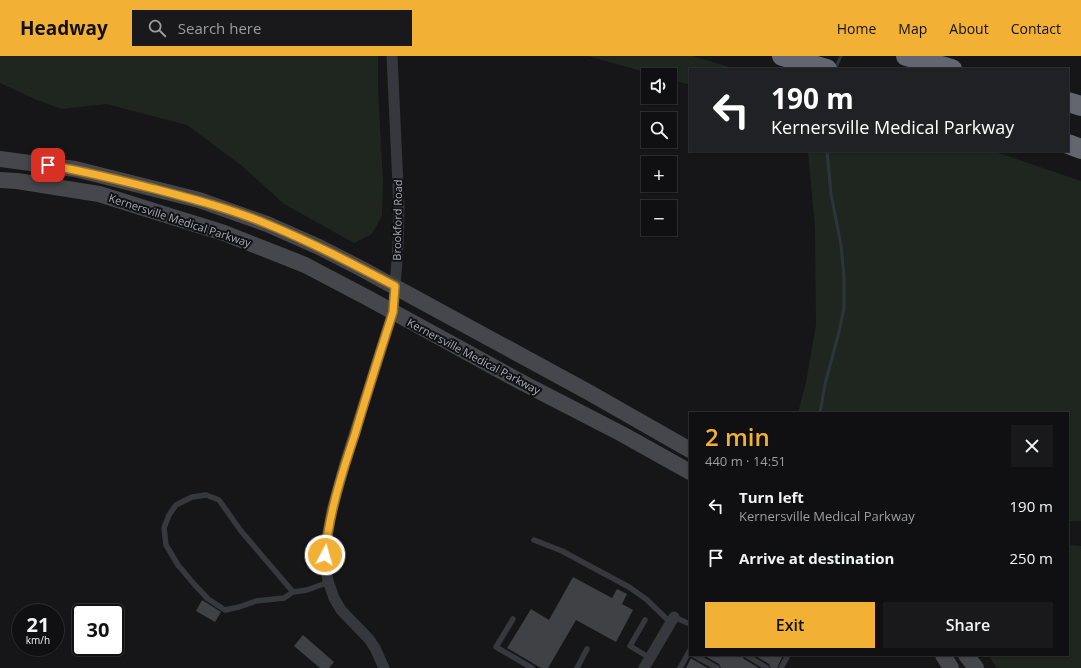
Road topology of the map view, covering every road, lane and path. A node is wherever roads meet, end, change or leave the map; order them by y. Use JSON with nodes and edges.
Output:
{"nodes":[{"id":1,"x":392,"y":56,"type":"edge"},
{"id":2,"x":782,"y":56,"type":"edge"},
{"id":3,"x":906,"y":56,"type":"edge"},
{"id":4,"x":824,"y":68,"type":"edge"},
{"id":5,"x":948,"y":68,"type":"edge"},
{"id":6,"x":1069,"y":102,"type":"edge"},
{"id":7,"x":1081,"y":105,"type":"edge"},
{"id":8,"x":1069,"y":138,"type":"edge"},
{"id":9,"x":1081,"y":142,"type":"edge"},
{"id":10,"x":1069,"y":144,"type":"edge"},
{"id":11,"x":1081,"y":149,"type":"edge"},
{"id":12,"x":0,"y":159,"type":"edge"},
{"id":13,"x":103,"y":176,"type":"junction"},
{"id":14,"x":0,"y":180,"type":"edge"},
{"id":15,"x":99,"y":194,"type":"junction"},
{"id":16,"x":395,"y":286,"type":"junction"},
{"id":17,"x":393,"y":312,"type":"junction"},
{"id":18,"x":656,"y":430,"type":"junction"},
{"id":19,"x":646,"y":448,"type":"junction"},
{"id":20,"x":689,"y":449,"type":"edge"},
{"id":21,"x":689,"y":471,"type":"edge"},
{"id":22,"x":534,"y":540,"type":"dead end"},
{"id":23,"x":329,"y":582,"type":"junction"},
{"id":24,"x":293,"y":592,"type":"junction"},
{"id":25,"x":513,"y":619,"type":"dead end"},
{"id":26,"x":645,"y":620,"type":"dead end"},
{"id":27,"x":673,"y":620,"type":"junction"},
{"id":28,"x":689,"y":624,"type":"edge"},
{"id":29,"x":587,"y":649,"type":"dead end"},
{"id":30,"x":689,"y":656,"type":"edge"},
{"id":31,"x":696,"y":656,"type":"edge"},
{"id":32,"x":748,"y":656,"type":"edge"},
{"id":33,"x":788,"y":656,"type":"edge"},
{"id":34,"x":944,"y":656,"type":"edge"},
{"id":35,"x":967,"y":656,"type":"edge"},
{"id":36,"x":650,"y":658,"type":"junction"},
{"id":37,"x":384,"y":668,"type":"edge"},
{"id":38,"x":532,"y":668,"type":"edge"},
{"id":39,"x":576,"y":668,"type":"edge"},
{"id":40,"x":644,"y":668,"type":"edge"},
{"id":41,"x":680,"y":668,"type":"edge"},
{"id":42,"x":717,"y":668,"type":"edge"},
{"id":43,"x":766,"y":668,"type":"edge"},
{"id":44,"x":782,"y":668,"type":"edge"},
{"id":45,"x":951,"y":668,"type":"edge"},
{"id":46,"x":976,"y":668,"type":"edge"}],
"edges":[{"from":1,"to":16,"type":"street","name":"Brookford Road"},
{"from":2,"to":4,"type":"highway"},
{"from":3,"to":5,"type":"highway"},
{"from":6,"to":7,"type":"highway"},
{"from":8,"to":9,"type":"highway"},
{"from":10,"to":11,"type":"highway"},
{"from":12,"to":13,"type":"main road","name":"Kernersville Medical Parkway"},
{"from":13,"to":15,"type":"main road"},
{"from":13,"to":16,"type":"main road","name":"Kernersville Medical Parkway"},
{"from":14,"to":15,"type":"main road","name":"Kernersville Medical Parkway"},
{"from":15,"to":17,"type":"main road","name":"Kernersville Medical Parkway"},
{"from":16,"to":17,"type":"street","name":"Brookford Road"},
{"from":16,"to":18,"type":"main road","name":"Kernersville Medical Parkway"},
{"from":17,"to":19,"type":"main road","name":"Kernersville Medical Parkway"},
{"from":17,"to":23,"type":"street","name":"Brookford Road"},
{"from":18,"to":19,"type":"main road"},
{"from":18,"to":20,"type":"main road","name":"Kernersville Medical Parkway"},
{"from":19,"to":21,"type":"main road","name":"Kernersville Medical Parkway"},
{"from":22,"to":27,"type":"lane"},
{"from":23,"to":24,"type":"lane"},
{"from":23,"to":37,"type":"street","name":"Brookford Road"},
{"from":24,"to":24,"type":"lane"},
{"from":25,"to":38,"type":"lane"},
{"from":26,"to":36,"type":"lane"},
{"from":27,"to":28,"type":"lane"},
{"from":27,"to":36,"type":"street"},
{"from":29,"to":39,"type":"lane"},
{"from":30,"to":41,"type":"lane"},
{"from":31,"to":42,"type":"lane"},
{"from":32,"to":43,"type":"lane"},
{"from":33,"to":44,"type":"lane"},
{"from":34,"to":45,"type":"main road"},
{"from":35,"to":46,"type":"main road"},
{"from":36,"to":40,"type":"street"}]}
